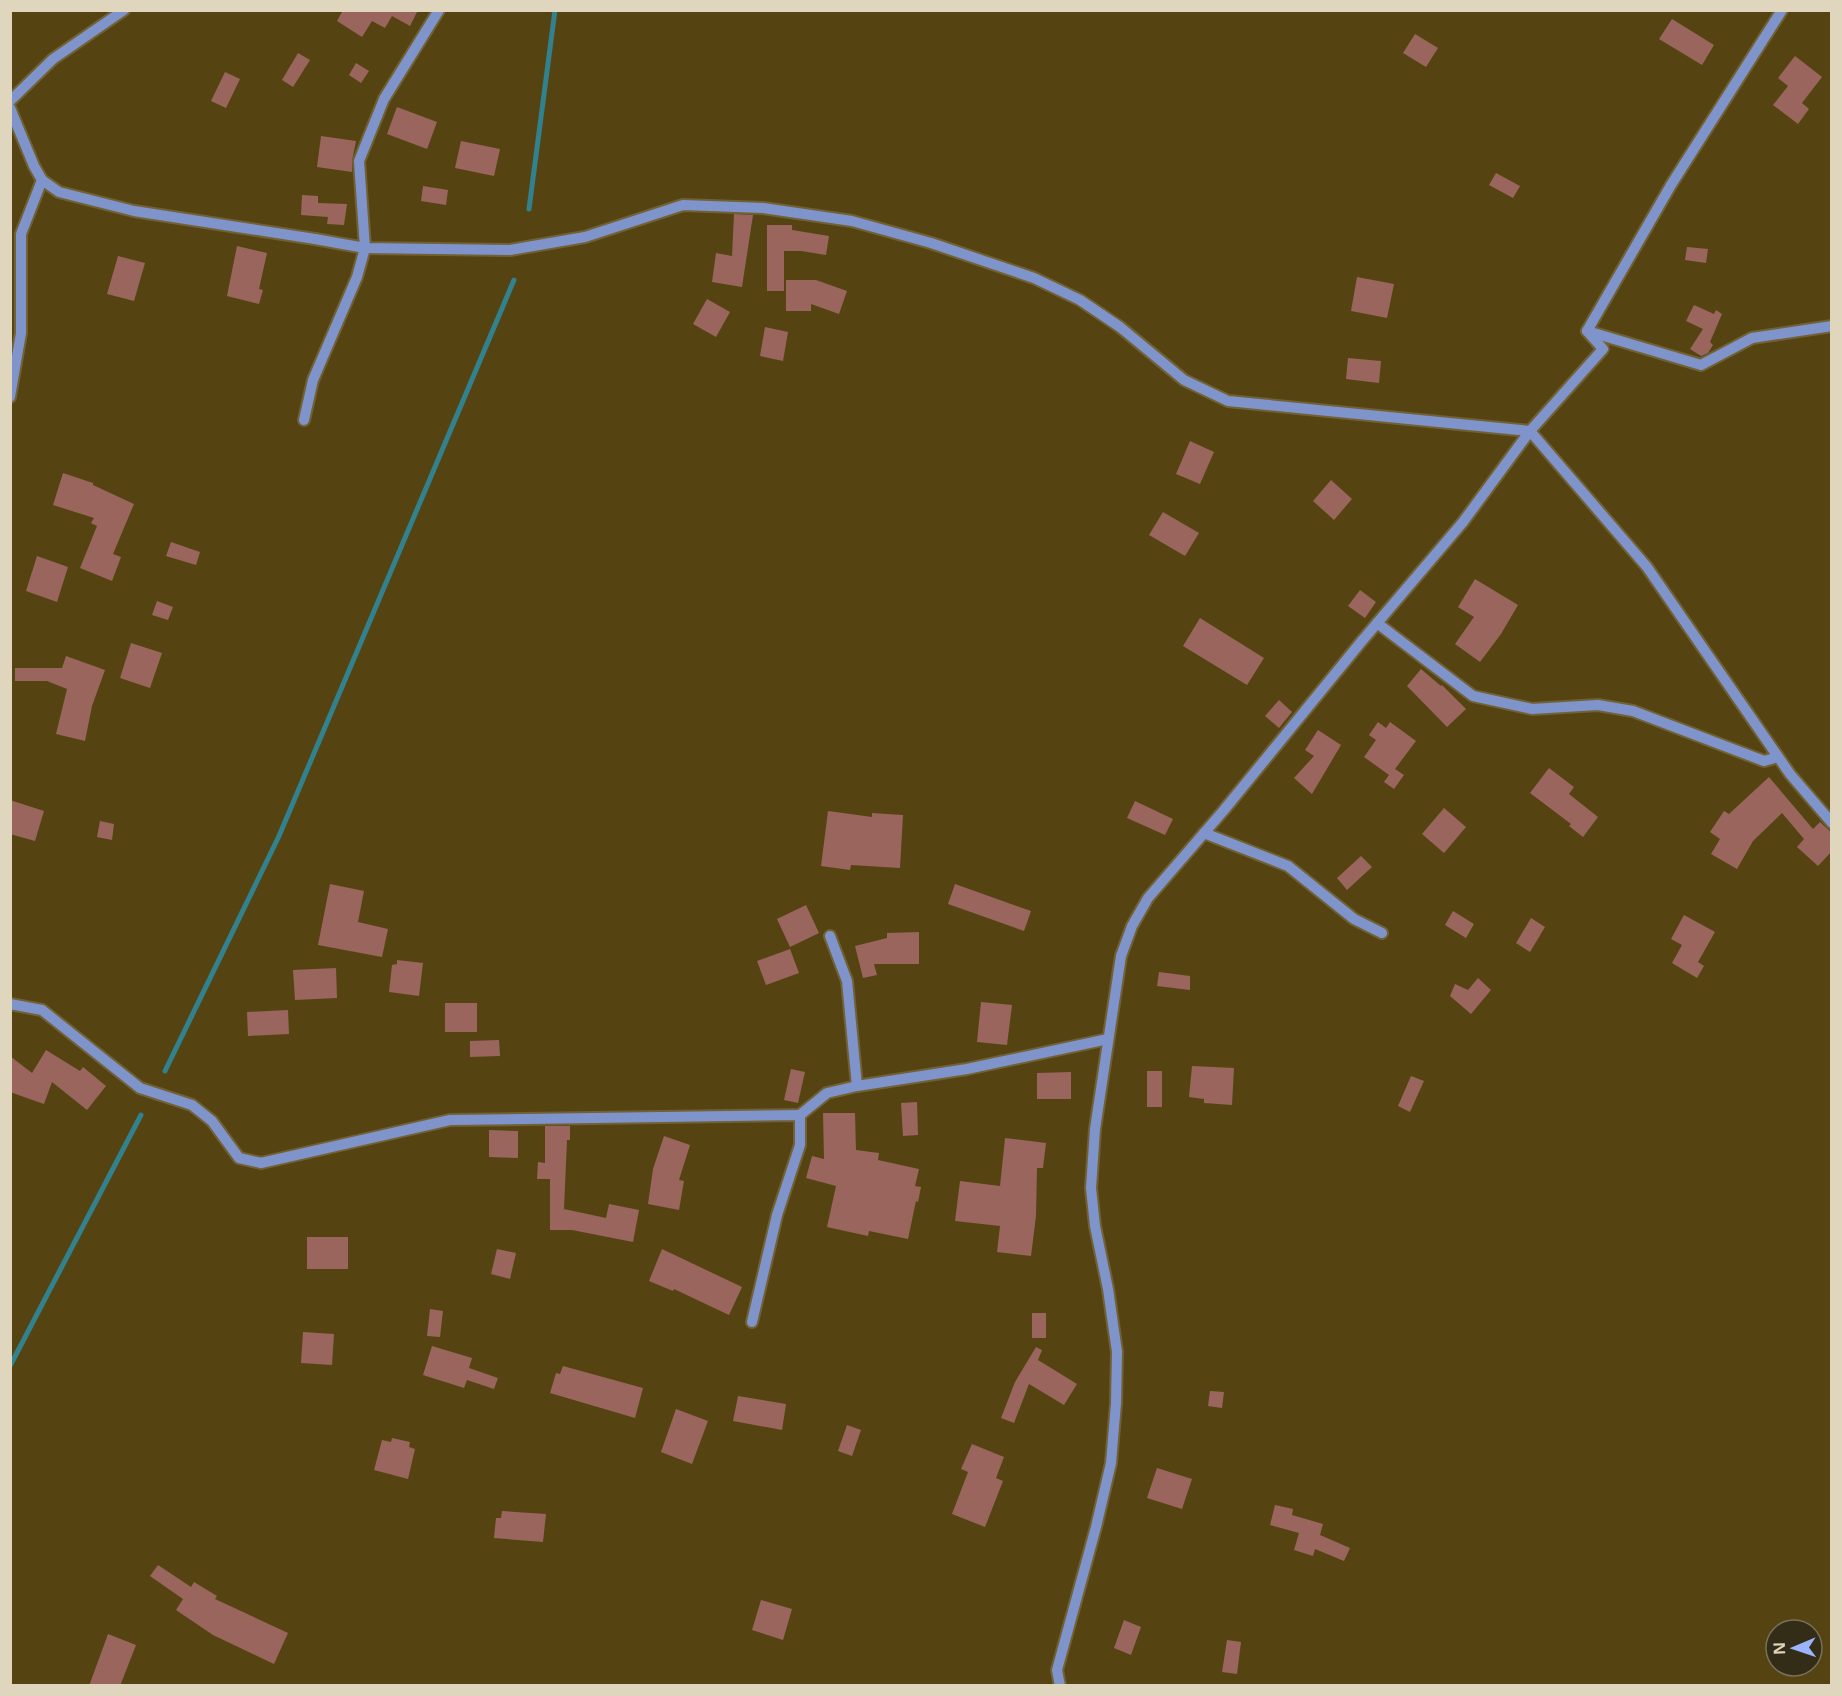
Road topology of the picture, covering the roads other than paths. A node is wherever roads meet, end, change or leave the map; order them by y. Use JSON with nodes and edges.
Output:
{"nodes":[{"id":1,"x":124,"y":10,"type":"edge"},
{"id":2,"x":439,"y":10,"type":"edge"},
{"id":3,"x":1782,"y":10,"type":"edge"},
{"id":4,"x":10,"y":101,"type":"edge"},
{"id":5,"x":10,"y":108,"type":"edge"},
{"id":6,"x":42,"y":180,"type":"junction"},
{"id":7,"x":364,"y":248,"type":"junction"},
{"id":8,"x":1832,"y":326,"type":"edge"},
{"id":9,"x":1587,"y":331,"type":"junction"},
{"id":10,"x":10,"y":397,"type":"edge"},
{"id":11,"x":304,"y":420,"type":"dead end"},
{"id":12,"x":1530,"y":431,"type":"junction"},
{"id":13,"x":1377,"y":623,"type":"junction"},
{"id":14,"x":1778,"y":757,"type":"junction"},
{"id":15,"x":1832,"y":823,"type":"edge"},
{"id":16,"x":1204,"y":833,"type":"junction"},
{"id":17,"x":1382,"y":933,"type":"dead end"},
{"id":18,"x":830,"y":936,"type":"dead end"},
{"id":19,"x":10,"y":1004,"type":"edge"},
{"id":20,"x":1108,"y":1039,"type":"junction"},
{"id":21,"x":857,"y":1086,"type":"junction"},
{"id":22,"x":800,"y":1115,"type":"junction"},
{"id":23,"x":752,"y":1322,"type":"dead end"},
{"id":24,"x":1061,"y":1685,"type":"edge"}],
"edges":[{"from":1,"to":4,"type":"street"},
{"from":2,"to":7,"type":"street"},
{"from":3,"to":9,"type":"street"},
{"from":5,"to":6,"type":"street"},
{"from":6,"to":7,"type":"street"},
{"from":6,"to":10,"type":"street"},
{"from":7,"to":11,"type":"street"},
{"from":7,"to":12,"type":"street"},
{"from":8,"to":9,"type":"street"},
{"from":9,"to":12,"type":"street"},
{"from":12,"to":13,"type":"street"},
{"from":12,"to":14,"type":"street"},
{"from":13,"to":14,"type":"street"},
{"from":13,"to":16,"type":"street"},
{"from":14,"to":15,"type":"street"},
{"from":16,"to":17,"type":"street"},
{"from":16,"to":20,"type":"street"},
{"from":18,"to":21,"type":"street"},
{"from":19,"to":22,"type":"street"},
{"from":20,"to":21,"type":"street"},
{"from":20,"to":24,"type":"street"},
{"from":21,"to":22,"type":"street"},
{"from":22,"to":23,"type":"street"}]}
